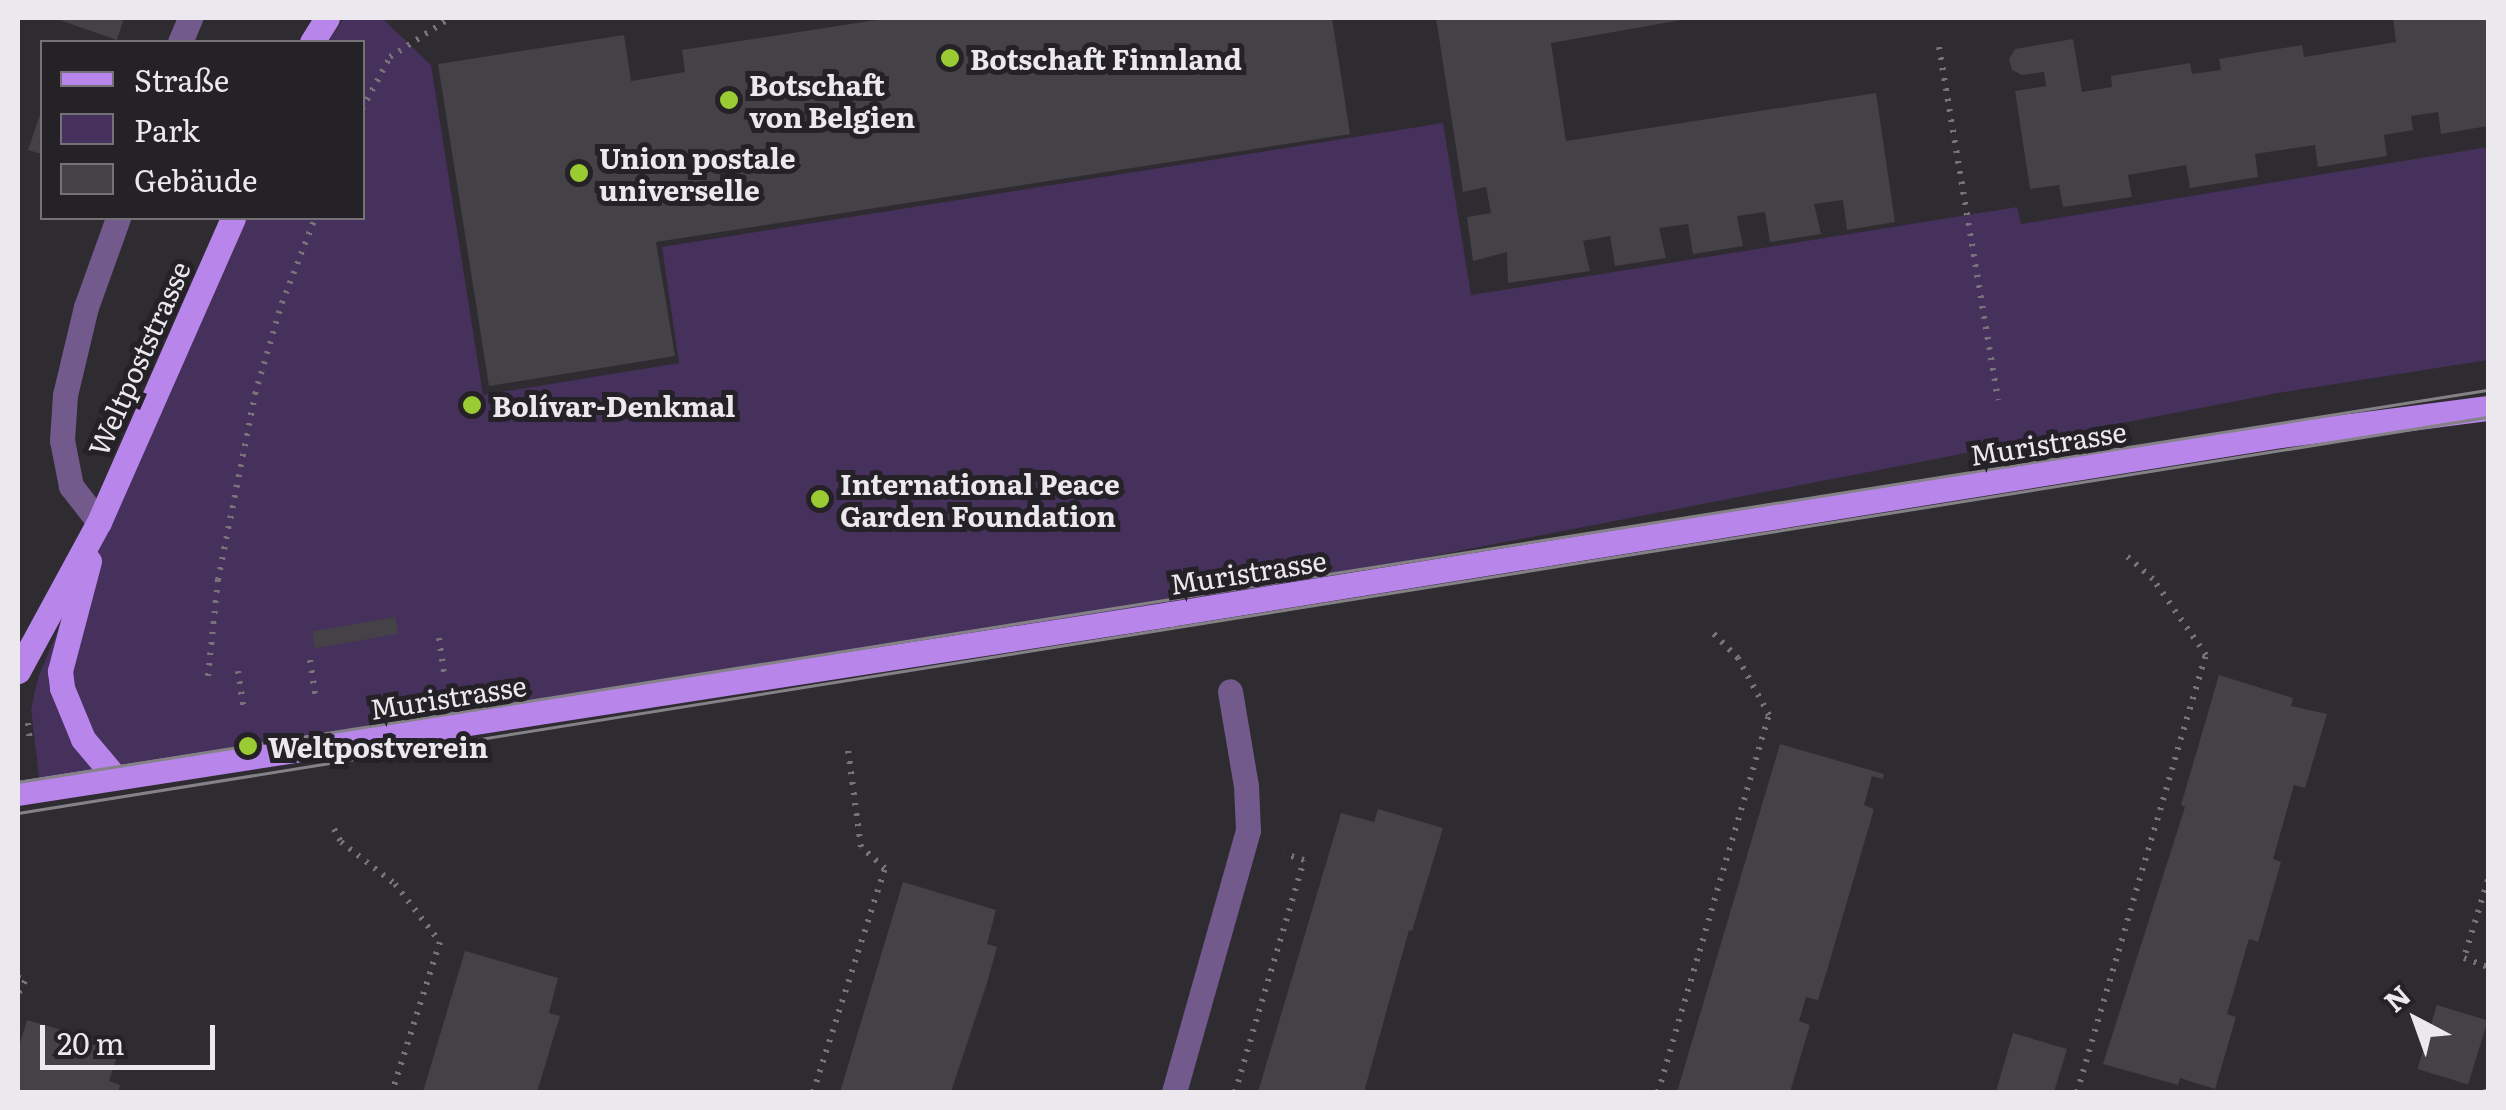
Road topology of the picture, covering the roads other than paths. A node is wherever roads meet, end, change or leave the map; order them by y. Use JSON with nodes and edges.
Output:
{"nodes":[{"id":1,"x":327,"y":18,"type":"edge"},
{"id":2,"x":313,"y":40,"type":"edge"},
{"id":3,"x":117,"y":220,"type":"edge"},
{"id":4,"x":232,"y":220,"type":"edge"},
{"id":5,"x":2488,"y":408,"type":"edge"},
{"id":6,"x":98,"y":522,"type":"junction"},
{"id":7,"x":18,"y":670,"type":"edge"},
{"id":8,"x":1230,"y":692,"type":"dead end"},
{"id":9,"x":115,"y":778,"type":"junction"},
{"id":10,"x":18,"y":793,"type":"edge"},
{"id":11,"x":1174,"y":1092,"type":"edge"}],
"edges":[{"from":1,"to":2,"type":"main road"},
{"from":3,"to":6,"type":"street"},
{"from":4,"to":6,"type":"main road","name":"Weltpoststrasse"},
{"from":5,"to":9,"type":"main road","name":"Muristrasse"},
{"from":6,"to":7,"type":"main road","name":"Weltpoststrasse"},
{"from":6,"to":9,"type":"main road","name":"Weltpoststrasse"},
{"from":8,"to":11,"type":"street"},
{"from":9,"to":10,"type":"main road","name":"Muristrasse"}]}
